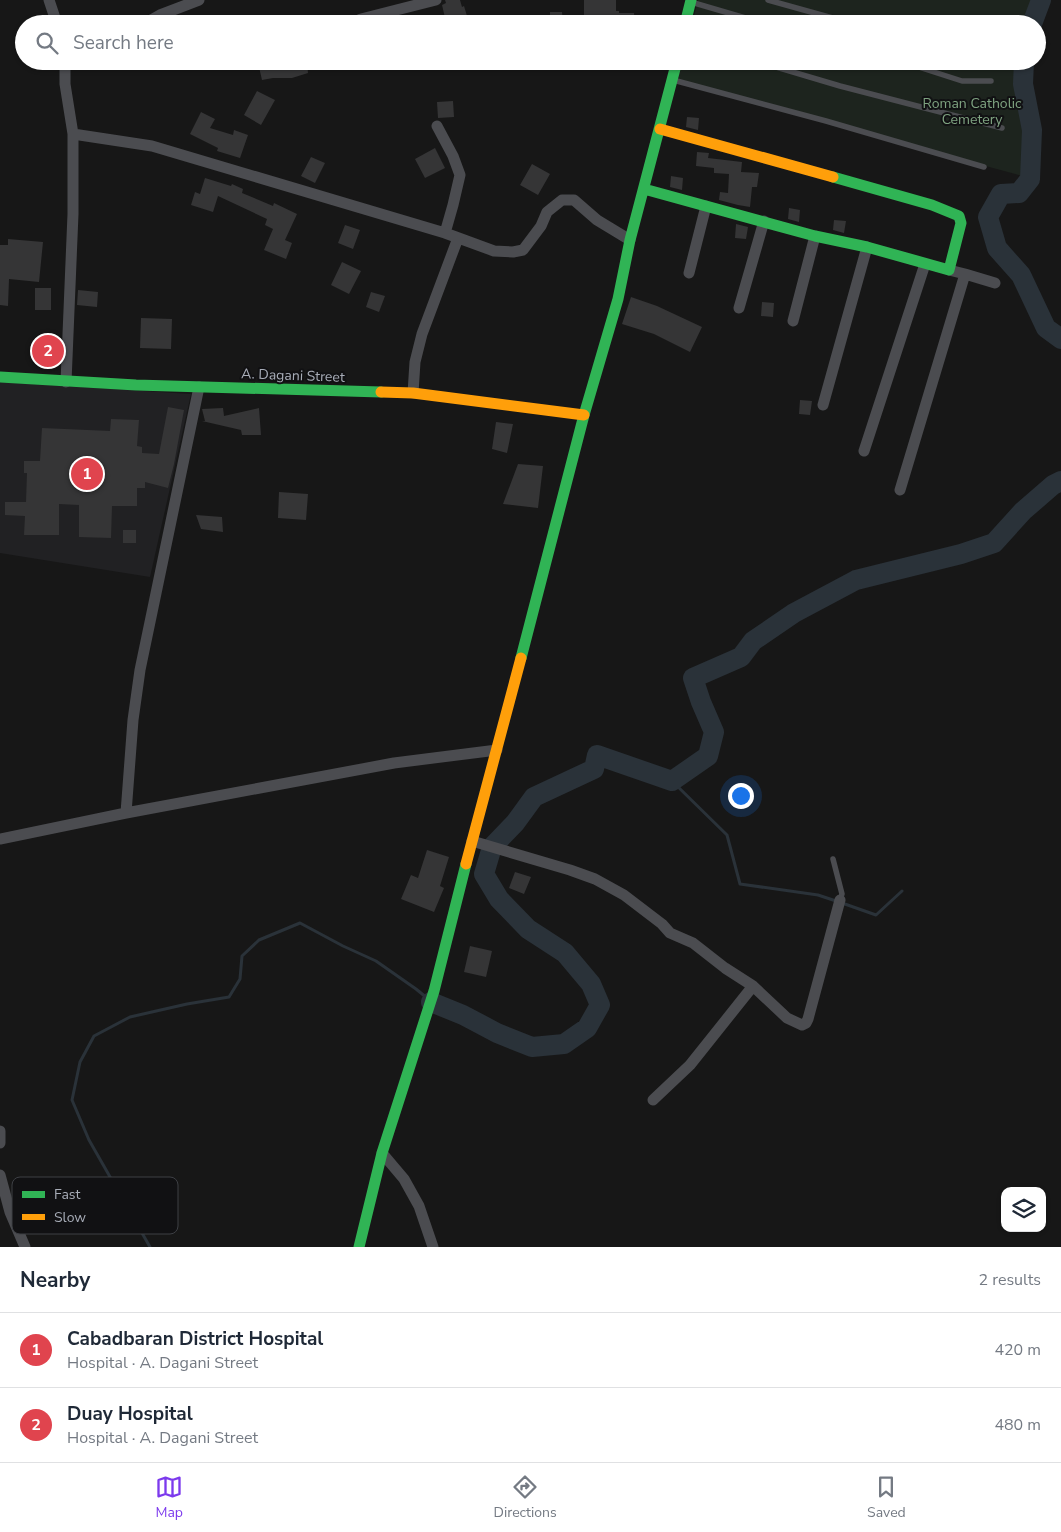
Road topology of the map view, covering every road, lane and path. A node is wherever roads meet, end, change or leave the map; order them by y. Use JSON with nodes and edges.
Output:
{"nodes":[{"id":1,"x":49,"y":0,"type":"edge"},
{"id":2,"x":199,"y":0,"type":"edge"},
{"id":3,"x":436,"y":0,"type":"edge"},
{"id":4,"x":768,"y":0,"type":"edge"},
{"id":5,"x":691,"y":1,"type":"edge"},
{"id":6,"x":54,"y":15,"type":"edge"},
{"id":7,"x":160,"y":15,"type":"edge"},
{"id":8,"x":377,"y":15,"type":"edge"},
{"id":9,"x":687,"y":15,"type":"edge"},
{"id":10,"x":737,"y":15,"type":"edge"},
{"id":11,"x":822,"y":15,"type":"edge"},
{"id":12,"x":65,"y":70,"type":"edge"},
{"id":13,"x":675,"y":70,"type":"edge"},
{"id":14,"x":786,"y":70,"type":"edge"},
{"id":15,"x":928,"y":70,"type":"edge"},
{"id":16,"x":673,"y":80,"type":"junction"},
{"id":17,"x":991,"y":81,"type":"dead end"},
{"id":18,"x":437,"y":126,"type":"dead end"},
{"id":19,"x":1002,"y":128,"type":"dead end"},
{"id":20,"x":660,"y":130,"type":"junction"},
{"id":21,"x":73,"y":134,"type":"junction"},
{"id":22,"x":984,"y":166,"type":"dead end"},
{"id":23,"x":644,"y":189,"type":"junction"},
{"id":24,"x":706,"y":206,"type":"junction"},
{"id":25,"x":764,"y":221,"type":"junction"},
{"id":26,"x":445,"y":233,"type":"junction"},
{"id":27,"x":815,"y":236,"type":"junction"},
{"id":28,"x":458,"y":238,"type":"junction"},
{"id":29,"x":630,"y":240,"type":"junction"},
{"id":30,"x":867,"y":247,"type":"junction"},
{"id":31,"x":925,"y":264,"type":"junction"},
{"id":32,"x":949,"y":270,"type":"junction"},
{"id":33,"x":689,"y":273,"type":"dead end"},
{"id":34,"x":965,"y":274,"type":"junction"},
{"id":35,"x":995,"y":283,"type":"dead end"},
{"id":36,"x":740,"y":308,"type":"dead end"},
{"id":37,"x":794,"y":321,"type":"dead end"},
{"id":38,"x":0,"y":377,"type":"edge"},
{"id":39,"x":66,"y":382,"type":"junction"},
{"id":40,"x":199,"y":387,"type":"junction"},
{"id":41,"x":412,"y":393,"type":"junction"},
{"id":42,"x":823,"y":406,"type":"dead end"},
{"id":43,"x":584,"y":415,"type":"junction"},
{"id":44,"x":864,"y":451,"type":"dead end"},
{"id":45,"x":900,"y":490,"type":"dead end"},
{"id":46,"x":497,"y":750,"type":"junction"},
{"id":47,"x":126,"y":812,"type":"junction"},
{"id":48,"x":0,"y":839,"type":"edge"},
{"id":49,"x":476,"y":842,"type":"junction"},
{"id":50,"x":833,"y":859,"type":"dead end"},
{"id":51,"x":839,"y":905,"type":"joint"},
{"id":52,"x":754,"y":986,"type":"junction"},
{"id":53,"x":653,"y":1100,"type":"dead end"},
{"id":54,"x":0,"y":1131,"type":"edge"},
{"id":55,"x":0,"y":1143,"type":"edge"},
{"id":56,"x":382,"y":1153,"type":"junction"},
{"id":57,"x":0,"y":1175,"type":"edge"},
{"id":58,"x":12,"y":1217,"type":"edge"},
{"id":59,"x":19,"y":1234,"type":"edge"},
{"id":60,"x":25,"y":1247,"type":"edge"},
{"id":61,"x":359,"y":1247,"type":"edge"},
{"id":62,"x":433,"y":1247,"type":"edge"}],
"edges":[{"from":1,"to":6,"type":"street"},
{"from":2,"to":7,"type":"street"},
{"from":3,"to":8,"type":"street"},
{"from":4,"to":11,"type":"lane"},
{"from":5,"to":9,"type":"street"},
{"from":5,"to":10,"type":"lane"},
{"from":12,"to":21,"type":"street"},
{"from":13,"to":16,"type":"street"},
{"from":14,"to":19,"type":"lane"},
{"from":15,"to":17,"type":"lane"},
{"from":16,"to":20,"type":"street"},
{"from":16,"to":22,"type":"lane"},
{"from":18,"to":26,"type":"street"},
{"from":20,"to":23,"type":"street"},
{"from":20,"to":32,"type":"street"},
{"from":21,"to":26,"type":"street"},
{"from":21,"to":39,"type":"street"},
{"from":23,"to":24,"type":"street"},
{"from":23,"to":29,"type":"street"},
{"from":24,"to":25,"type":"street"},
{"from":24,"to":33,"type":"street"},
{"from":25,"to":27,"type":"street"},
{"from":25,"to":36,"type":"street"},
{"from":26,"to":28,"type":"street"},
{"from":27,"to":30,"type":"street"},
{"from":27,"to":37,"type":"street"},
{"from":28,"to":29,"type":"street"},
{"from":28,"to":41,"type":"street"},
{"from":29,"to":43,"type":"street"},
{"from":30,"to":31,"type":"street"},
{"from":30,"to":42,"type":"street"},
{"from":31,"to":32,"type":"street"},
{"from":31,"to":44,"type":"street"},
{"from":32,"to":34,"type":"street"},
{"from":34,"to":35,"type":"street"},
{"from":34,"to":45,"type":"street"},
{"from":38,"to":39,"type":"street","name":"A. Dagani Street"},
{"from":39,"to":40,"type":"street","name":"A. Dagani Street"},
{"from":40,"to":41,"type":"street","name":"A. Dagani Street"},
{"from":40,"to":47,"type":"street"},
{"from":41,"to":43,"type":"street","name":"A. Dagani Street"},
{"from":43,"to":46,"type":"street"},
{"from":46,"to":47,"type":"street"},
{"from":46,"to":49,"type":"street"},
{"from":47,"to":48,"type":"street"},
{"from":49,"to":52,"type":"street"},
{"from":49,"to":56,"type":"street"},
{"from":50,"to":51,"type":"lane"},
{"from":51,"to":52,"type":"street"},
{"from":52,"to":53,"type":"street"},
{"from":54,"to":55,"type":"street"},
{"from":56,"to":61,"type":"street"},
{"from":56,"to":62,"type":"street"},
{"from":57,"to":58,"type":"street"},
{"from":59,"to":60,"type":"street"}]}
